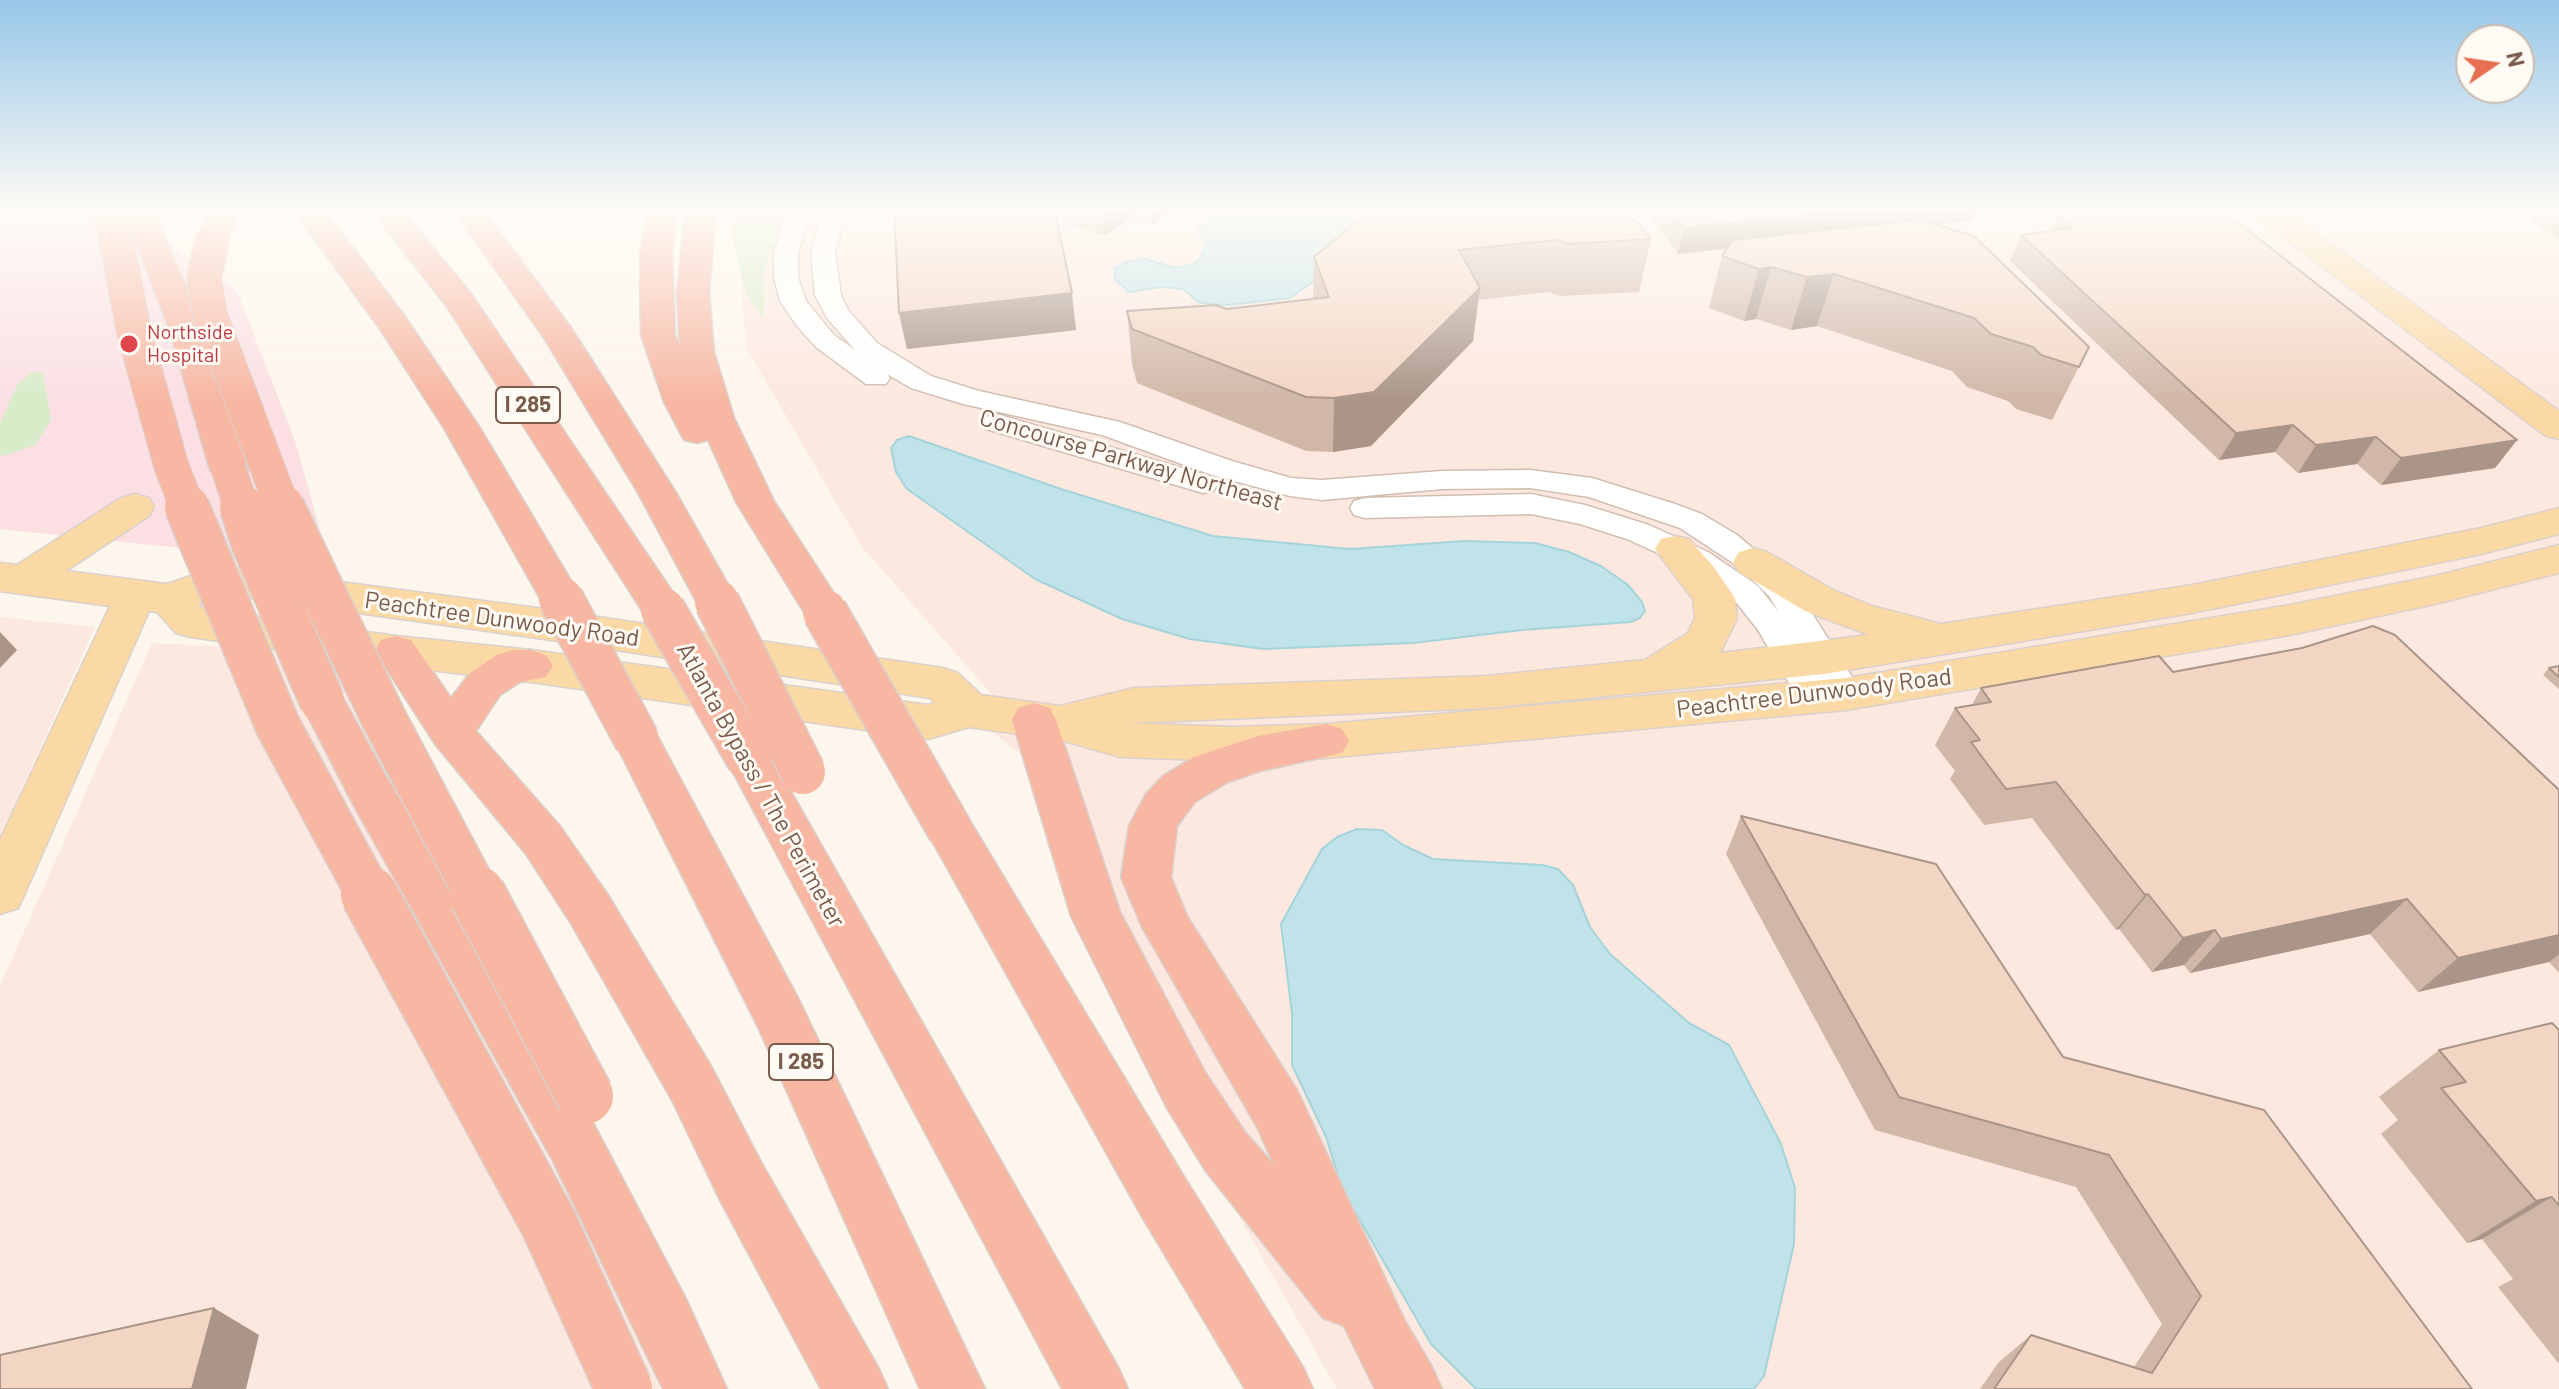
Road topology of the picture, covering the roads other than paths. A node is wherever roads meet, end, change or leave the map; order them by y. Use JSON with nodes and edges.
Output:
{"nodes":[{"id":1,"x":122,"y":272,"type":"edge"},
{"id":2,"x":163,"y":272,"type":"edge"},
{"id":3,"x":205,"y":272,"type":"edge"},
{"id":4,"x":354,"y":272,"type":"edge"},
{"id":5,"x":436,"y":272,"type":"edge"},
{"id":6,"x":513,"y":272,"type":"edge"},
{"id":7,"x":656,"y":272,"type":"edge"},
{"id":8,"x":695,"y":272,"type":"edge"},
{"id":9,"x":787,"y":272,"type":"edge"},
{"id":10,"x":825,"y":272,"type":"edge"},
{"id":11,"x":2348,"y":272,"type":"edge"},
{"id":12,"x":2557,"y":430,"type":"edge"},
{"id":13,"x":755,"y":502,"type":"junction"},
{"id":14,"x":135,"y":507,"type":"dead end"},
{"id":15,"x":2558,"y":527,"type":"edge"},
{"id":16,"x":1675,"y":549,"type":"junction"},
{"id":17,"x":1753,"y":562,"type":"junction"},
{"id":18,"x":12,"y":578,"type":"edge"},
{"id":19,"x":152,"y":597,"type":"junction"},
{"id":20,"x":2247,"y":628,"type":"junction"},
{"id":21,"x":1956,"y":637,"type":"junction"},
{"id":22,"x":2352,"y":646,"type":"edge"},
{"id":23,"x":396,"y":651,"type":"junction"},
{"id":24,"x":531,"y":666,"type":"junction"},
{"id":25,"x":1654,"y":675,"type":"junction"},
{"id":26,"x":1820,"y":678,"type":"junction"},
{"id":27,"x":969,"y":710,"type":"junction"},
{"id":28,"x":1047,"y":721,"type":"junction"},
{"id":29,"x":451,"y":732,"type":"junction"},
{"id":30,"x":1326,"y":741,"type":"junction"},
{"id":31,"x":812,"y":875,"type":"junction"},
{"id":32,"x":0,"y":893,"type":"edge"},
{"id":33,"x":1396,"y":1365,"type":"edge"},
{"id":34,"x":624,"y":1389,"type":"edge"},
{"id":35,"x":695,"y":1389,"type":"edge"},
{"id":36,"x":723,"y":1389,"type":"edge"},
{"id":37,"x":856,"y":1389,"type":"edge"},
{"id":38,"x":953,"y":1389,"type":"edge"},
{"id":39,"x":1096,"y":1389,"type":"edge"},
{"id":40,"x":1281,"y":1389,"type":"edge"}],
"edges":[{"from":1,"to":34,"type":"highway","bridge":true},
{"from":2,"to":35,"type":"highway","bridge":true},
{"from":3,"to":36,"type":"highway","bridge":true},
{"from":4,"to":38,"type":"highway","number":"I 285","bridge":true},
{"from":5,"to":31,"type":"highway","name":"Atlanta Bypass / The Perimeter","number":"I 285","bridge":true},
{"from":6,"to":31,"type":"highway","bridge":true},
{"from":7,"to":13,"type":"highway"},
{"from":8,"to":13,"type":"highway"},
{"from":9,"to":16,"type":"street","name":"Concourse Parkway Northeast"},
{"from":10,"to":17,"type":"street","name":"Concourse Parkway Northeast"},
{"from":11,"to":12,"type":"main road"},
{"from":13,"to":40,"type":"highway","bridge":true},
{"from":14,"to":18,"type":"main road"},
{"from":15,"to":20,"type":"main road","name":"Peachtree Dunwoody Road"},
{"from":15,"to":21,"type":"main road","name":"Peachtree Dunwoody Road"},
{"from":16,"to":25,"type":"main road"},
{"from":16,"to":26,"type":"street","name":"Concourse Parkway Northeast"},
{"from":17,"to":21,"type":"main road"},
{"from":17,"to":26,"type":"street","name":"Concourse Parkway Northeast"},
{"from":18,"to":19,"type":"main road","name":"Peachtree Dunwoody Road"},
{"from":19,"to":23,"type":"main road","name":"Peachtree Dunwoody Road"},
{"from":19,"to":27,"type":"main road","name":"Peachtree Dunwoody Road"},
{"from":19,"to":32,"type":"main road"},
{"from":20,"to":22,"type":"main road"},
{"from":20,"to":26,"type":"main road","name":"Peachtree Dunwoody Road"},
{"from":21,"to":26,"type":"main road","name":"Peachtree Dunwoody Road"},
{"from":23,"to":24,"type":"main road","name":"Peachtree Dunwoody Road"},
{"from":23,"to":29,"type":"highway"},
{"from":24,"to":27,"type":"main road","name":"Peachtree Dunwoody Road"},
{"from":24,"to":29,"type":"highway"},
{"from":25,"to":26,"type":"main road","name":"Peachtree Dunwoody Road"},
{"from":25,"to":28,"type":"main road","name":"Peachtree Dunwoody Road"},
{"from":26,"to":30,"type":"main road","name":"Peachtree Dunwoody Road"},
{"from":27,"to":28,"type":"main road","name":"Peachtree Dunwoody Road"},
{"from":28,"to":30,"type":"main road","name":"Peachtree Dunwoody Road"},
{"from":28,"to":33,"type":"highway"},
{"from":29,"to":37,"type":"highway"},
{"from":30,"to":33,"type":"highway"},
{"from":31,"to":39,"type":"highway","name":"Atlanta Bypass / The Perimeter","number":"I 285"}]}
